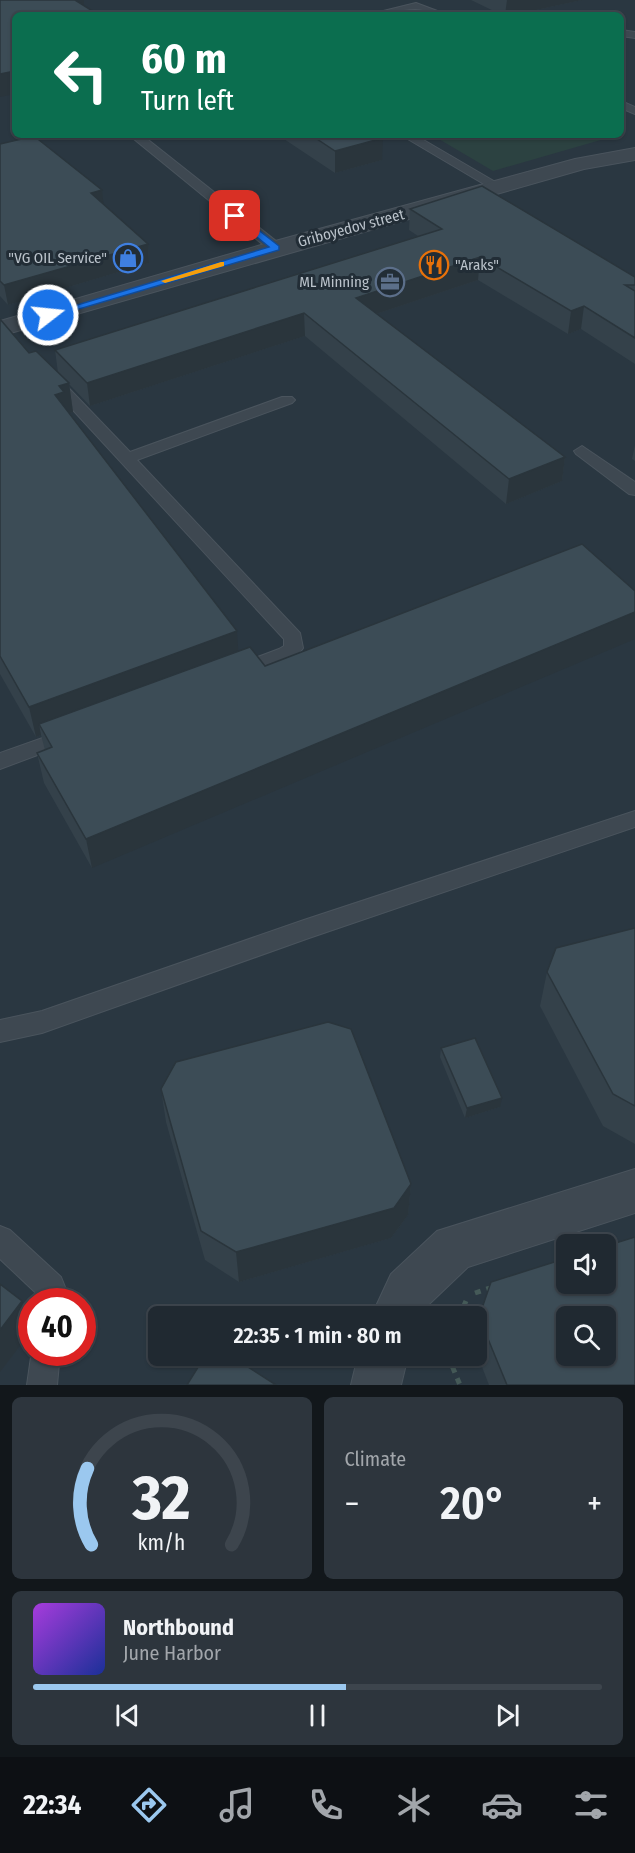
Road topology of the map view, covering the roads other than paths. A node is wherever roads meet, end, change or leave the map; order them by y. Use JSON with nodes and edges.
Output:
{"nodes":[{"id":1,"x":387,"y":12,"type":"edge"},
{"id":2,"x":434,"y":12,"type":"edge"},
{"id":3,"x":139,"y":138,"type":"edge"},
{"id":4,"x":412,"y":138,"type":"edge"},
{"id":5,"x":635,"y":148,"type":"edge"},
{"id":6,"x":635,"y":154,"type":"edge"},
{"id":7,"x":494,"y":185,"type":"junction"},
{"id":8,"x":272,"y":245,"type":"junction"},
{"id":9,"x":1,"y":326,"type":"edge"},
{"id":10,"x":19,"y":344,"type":"edge"},
{"id":11,"x":43,"y":369,"type":"edge"},
{"id":12,"x":287,"y":400,"type":"dead end"},
{"id":13,"x":582,"y":451,"type":"dead end"},
{"id":14,"x":129,"y":458,"type":"junction"},
{"id":15,"x":635,"y":490,"type":"edge"},
{"id":16,"x":220,"y":679,"type":"edge"},
{"id":17,"x":88,"y":728,"type":"edge"},
{"id":18,"x":0,"y":761,"type":"edge"},
{"id":19,"x":635,"y":819,"type":"edge"},
{"id":20,"x":0,"y":1031,"type":"edge"},
{"id":21,"x":635,"y":1191,"type":"edge"},
{"id":22,"x":0,"y":1240,"type":"edge"},
{"id":23,"x":51,"y":1288,"type":"edge"},
{"id":24,"x":400,"y":1306,"type":"edge"},
{"id":25,"x":44,"y":1366,"type":"edge"},
{"id":26,"x":380,"y":1366,"type":"edge"},
{"id":27,"x":42,"y":1385,"type":"edge"},
{"id":28,"x":375,"y":1385,"type":"edge"}],
"edges":[{"from":1,"to":2,"type":"lane"},
{"from":3,"to":8,"type":"lane"},
{"from":4,"to":7,"type":"lane"},
{"from":5,"to":7,"type":"street","name":"Griboyedov street"},
{"from":6,"to":7,"type":"street","name":"Griboyedov street"},
{"from":7,"to":8,"type":"street","name":"Griboyedov street"},
{"from":8,"to":9,"type":"street","name":"Griboyedov street"},
{"from":9,"to":10,"type":"lane"},
{"from":11,"to":14,"type":"lane"},
{"from":12,"to":14,"type":"lane"},
{"from":13,"to":15,"type":"lane"},
{"from":14,"to":16,"type":"lane"},
{"from":17,"to":18,"type":"lane"},
{"from":19,"to":20,"type":"lane"},
{"from":21,"to":24,"type":"street"},
{"from":22,"to":23,"type":"lane"},
{"from":25,"to":27,"type":"lane"},
{"from":26,"to":28,"type":"street"}]}
